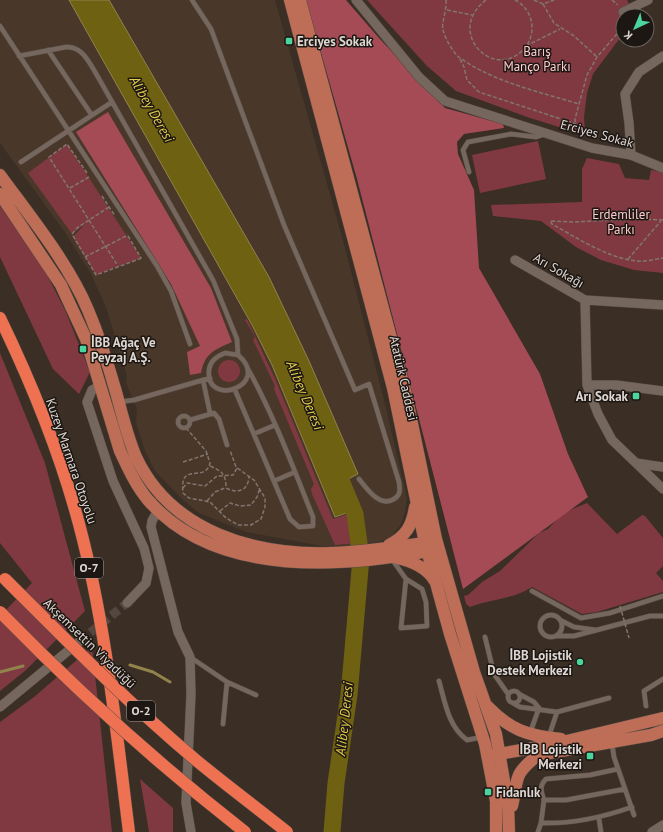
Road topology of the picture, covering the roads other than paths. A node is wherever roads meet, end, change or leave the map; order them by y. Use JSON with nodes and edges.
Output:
{"nodes":[{"id":1,"x":192,"y":0,"type":"edge"},
{"id":2,"x":290,"y":0,"type":"edge"},
{"id":3,"x":300,"y":0,"type":"edge"},
{"id":4,"x":356,"y":0,"type":"edge"},
{"id":5,"x":648,"y":0,"type":"edge"},
{"id":6,"x":631,"y":8,"type":"edge"},
{"id":7,"x":0,"y":26,"type":"edge"},
{"id":8,"x":48,"y":50,"type":"junction"},
{"id":9,"x":20,"y":56,"type":"junction"},
{"id":10,"x":663,"y":56,"type":"edge"},
{"id":11,"x":112,"y":102,"type":"junction"},
{"id":12,"x":91,"y":114,"type":"junction"},
{"id":13,"x":68,"y":130,"type":"junction"},
{"id":14,"x":548,"y":133,"type":"junction"},
{"id":15,"x":631,"y":155,"type":"junction"},
{"id":16,"x":21,"y":162,"type":"dead end"},
{"id":17,"x":663,"y":168,"type":"edge"},
{"id":18,"x":469,"y":172,"type":"dead end"},
{"id":19,"x":0,"y":175,"type":"edge"},
{"id":20,"x":0,"y":194,"type":"edge"},
{"id":21,"x":515,"y":260,"type":"dead end"},
{"id":22,"x":585,"y":300,"type":"junction"},
{"id":23,"x":663,"y":305,"type":"edge"},
{"id":24,"x":0,"y":318,"type":"edge"},
{"id":25,"x":190,"y":344,"type":"dead end"},
{"id":26,"x":238,"y":355,"type":"junction"},
{"id":27,"x":246,"y":365,"type":"junction"},
{"id":28,"x":210,"y":378,"type":"junction"},
{"id":29,"x":203,"y":380,"type":"junction"},
{"id":30,"x":113,"y":382,"type":"junction"},
{"id":31,"x":587,"y":385,"type":"junction"},
{"id":32,"x":100,"y":386,"type":"junction"},
{"id":33,"x":234,"y":390,"type":"junction"},
{"id":34,"x":663,"y":392,"type":"edge"},
{"id":35,"x":118,"y":402,"type":"junction"},
{"id":36,"x":106,"y":405,"type":"junction"},
{"id":37,"x":210,"y":413,"type":"junction"},
{"id":38,"x":190,"y":420,"type":"junction"},
{"id":39,"x":275,"y":425,"type":"junction"},
{"id":40,"x":254,"y":434,"type":"junction"},
{"id":41,"x":227,"y":445,"type":"road end"},
{"id":42,"x":636,"y":463,"type":"junction"},
{"id":43,"x":663,"y":467,"type":"edge"},
{"id":44,"x":295,"y":472,"type":"junction"},
{"id":45,"x":359,"y":479,"type":"dead end"},
{"id":46,"x":274,"y":481,"type":"junction"},
{"id":47,"x":663,"y":489,"type":"edge"},
{"id":48,"x":416,"y":496,"type":"junction"},
{"id":49,"x":158,"y":510,"type":"junction"},
{"id":50,"x":430,"y":545,"type":"junction"},
{"id":51,"x":383,"y":551,"type":"junction"},
{"id":52,"x":336,"y":558,"type":"junction"},
{"id":53,"x":2,"y":577,"type":"edge"},
{"id":54,"x":164,"y":577,"type":"junction"},
{"id":55,"x":148,"y":578,"type":"junction"},
{"id":56,"x":406,"y":579,"type":"junction"},
{"id":57,"x":441,"y":580,"type":"junction"},
{"id":58,"x":532,"y":591,"type":"dead end"},
{"id":59,"x":663,"y":596,"type":"edge"},
{"id":60,"x":127,"y":603,"type":"tunnel mouth"},
{"id":61,"x":0,"y":612,"type":"edge"},
{"id":62,"x":663,"y":616,"type":"edge"},
{"id":63,"x":560,"y":620,"type":"junction"},
{"id":64,"x":598,"y":631,"type":"junction"},
{"id":65,"x":556,"y":636,"type":"junction"},
{"id":66,"x":485,"y":637,"type":"dead end"},
{"id":67,"x":80,"y":641,"type":"tunnel mouth"},
{"id":68,"x":190,"y":657,"type":"junction"},
{"id":69,"x":663,"y":679,"type":"edge"},
{"id":70,"x":439,"y":681,"type":"dead end"},
{"id":71,"x":227,"y":682,"type":"junction"},
{"id":72,"x":508,"y":694,"type":"junction"},
{"id":73,"x":519,"y":694,"type":"junction"},
{"id":74,"x":256,"y":695,"type":"dead end"},
{"id":75,"x":609,"y":698,"type":"dead end"},
{"id":76,"x":484,"y":702,"type":"junction"},
{"id":77,"x":514,"y":703,"type":"junction"},
{"id":78,"x":646,"y":706,"type":"dead end"},
{"id":79,"x":0,"y":707,"type":"edge"},
{"id":80,"x":538,"y":708,"type":"junction"},
{"id":81,"x":557,"y":712,"type":"junction"},
{"id":82,"x":663,"y":718,"type":"edge"},
{"id":83,"x":223,"y":724,"type":"dead end"},
{"id":84,"x":663,"y":731,"type":"edge"},
{"id":85,"x":529,"y":735,"type":"junction"},
{"id":86,"x":483,"y":737,"type":"junction"},
{"id":87,"x":548,"y":738,"type":"junction"},
{"id":88,"x":568,"y":740,"type":"junction"},
{"id":89,"x":612,"y":742,"type":"junction"},
{"id":90,"x":538,"y":755,"type":"junction"},
{"id":91,"x":501,"y":757,"type":"junction"},
{"id":92,"x":488,"y":759,"type":"junction"},
{"id":93,"x":618,"y":769,"type":"junction"},
{"id":94,"x":625,"y":789,"type":"junction"},
{"id":95,"x":544,"y":800,"type":"junction"},
{"id":96,"x":632,"y":807,"type":"junction"},
{"id":97,"x":634,"y":815,"type":"dead end"},
{"id":98,"x":509,"y":818,"type":"junction"},
{"id":99,"x":599,"y":819,"type":"junction"},
{"id":100,"x":541,"y":823,"type":"junction"},
{"id":101,"x":663,"y":825,"type":"edge"},
{"id":102,"x":129,"y":832,"type":"edge"},
{"id":103,"x":191,"y":832,"type":"edge"},
{"id":104,"x":245,"y":832,"type":"edge"},
{"id":105,"x":288,"y":832,"type":"edge"},
{"id":106,"x":496,"y":832,"type":"edge"},
{"id":107,"x":508,"y":832,"type":"edge"},
{"id":108,"x":538,"y":832,"type":"edge"},
{"id":109,"x":601,"y":832,"type":"edge"},
{"id":110,"x":652,"y":832,"type":"edge"}],
"edges":[{"from":1,"to":45,"type":"lane"},
{"from":2,"to":48,"type":"main road","name":"Atatürk Caddesi"},
{"from":3,"to":50,"type":"main road","name":"Atatürk Caddesi"},
{"from":4,"to":14,"type":"street","name":"Erciyes Sokak"},
{"from":5,"to":6,"type":"street"},
{"from":7,"to":9,"type":"lane"},
{"from":8,"to":9,"type":"lane"},
{"from":8,"to":11,"type":"lane"},
{"from":8,"to":12,"type":"lane"},
{"from":9,"to":13,"type":"lane"},
{"from":10,"to":15,"type":"street"},
{"from":11,"to":12,"type":"lane"},
{"from":11,"to":26,"type":"lane"},
{"from":12,"to":13,"type":"lane"},
{"from":13,"to":16,"type":"lane"},
{"from":13,"to":25,"type":"lane"},
{"from":14,"to":15,"type":"street","name":"Erciyes Sokak"},
{"from":14,"to":18,"type":"lane"},
{"from":15,"to":17,"type":"street","name":"Erciyes Sokak"},
{"from":19,"to":30,"type":"main road"},
{"from":20,"to":32,"type":"main road"},
{"from":21,"to":22,"type":"street","name":"Arı Sokağı"},
{"from":22,"to":23,"type":"street","name":"Arı Sokağı"},
{"from":22,"to":31,"type":"street"},
{"from":24,"to":102,"type":"highway","name":"Kuzey Marmara Otoyolu","number":"O-7"},
{"from":26,"to":27,"type":"lane"},
{"from":26,"to":28,"type":"lane"},
{"from":27,"to":33,"type":"lane"},
{"from":27,"to":39,"type":"lane"},
{"from":28,"to":29,"type":"lane"},
{"from":28,"to":33,"type":"lane"},
{"from":29,"to":35,"type":"lane"},
{"from":29,"to":37,"type":"lane"},
{"from":30,"to":32,"type":"main road"},
{"from":30,"to":35,"type":"main road"},
{"from":31,"to":34,"type":"street"},
{"from":31,"to":42,"type":"street"},
{"from":32,"to":36,"type":"main road"},
{"from":32,"to":55,"type":"street"},
{"from":33,"to":40,"type":"lane"},
{"from":35,"to":36,"type":"main road"},
{"from":35,"to":52,"type":"main road"},
{"from":36,"to":49,"type":"main road"},
{"from":37,"to":38,"type":"lane"},
{"from":37,"to":41,"type":"lane"},
{"from":38,"to":38,"type":"lane"},
{"from":39,"to":40,"type":"lane"},
{"from":39,"to":44,"type":"lane"},
{"from":40,"to":46,"type":"lane"},
{"from":42,"to":43,"type":"street"},
{"from":42,"to":47,"type":"street"},
{"from":44,"to":46,"type":"lane"},
{"from":44,"to":46,"type":"lane"},
{"from":48,"to":50,"type":"main road","name":"Atatürk Caddesi"},
{"from":48,"to":51,"type":"main road"},
{"from":49,"to":52,"type":"main road"},
{"from":49,"to":54,"type":"street"},
{"from":50,"to":51,"type":"main road"},
{"from":50,"to":57,"type":"main road","name":"Atatürk Caddesi"},
{"from":51,"to":52,"type":"main road"},
{"from":51,"to":52,"type":"main road"},
{"from":51,"to":56,"type":"lane"},
{"from":51,"to":57,"type":"main road"},
{"from":53,"to":105,"type":"highway","name":"Akşemsettin Viyadüğü","number":"O-2","bridge":true},
{"from":54,"to":55,"type":"street"},
{"from":54,"to":68,"type":"street"},
{"from":55,"to":60,"type":"street"},
{"from":56,"to":56,"type":"lane"},
{"from":57,"to":76,"type":"main road","name":"Atatürk Caddesi"},
{"from":57,"to":86,"type":"main road","name":"Atatürk Caddesi"},
{"from":58,"to":59,"type":"lane"},
{"from":61,"to":104,"type":"highway","number":"O-2","bridge":true},
{"from":62,"to":64,"type":"lane"},
{"from":63,"to":64,"type":"lane"},
{"from":63,"to":65,"type":"lane"},
{"from":63,"to":65,"type":"lane"},
{"from":64,"to":65,"type":"lane"},
{"from":66,"to":72,"type":"lane"},
{"from":67,"to":79,"type":"street"},
{"from":68,"to":71,"type":"lane"},
{"from":68,"to":103,"type":"street"},
{"from":69,"to":78,"type":"lane"},
{"from":70,"to":86,"type":"lane"},
{"from":71,"to":74,"type":"lane"},
{"from":71,"to":83,"type":"lane"},
{"from":72,"to":73,"type":"lane"},
{"from":72,"to":77,"type":"lane"},
{"from":73,"to":77,"type":"lane"},
{"from":73,"to":80,"type":"lane"},
{"from":75,"to":81,"type":"lane"},
{"from":76,"to":85,"type":"main road"},
{"from":76,"to":91,"type":"main road","name":"Atatürk Caddesi"},
{"from":77,"to":80,"type":"lane"},
{"from":80,"to":81,"type":"lane"},
{"from":80,"to":85,"type":"lane"},
{"from":81,"to":87,"type":"lane"},
{"from":82,"to":88,"type":"main road"},
{"from":84,"to":89,"type":"main road"},
{"from":85,"to":87,"type":"main road"},
{"from":86,"to":92,"type":"main road","name":"Atatürk Caddesi"},
{"from":87,"to":88,"type":"main road"},
{"from":88,"to":91,"type":"main road"},
{"from":89,"to":90,"type":"main road"},
{"from":89,"to":93,"type":"lane"},
{"from":90,"to":91,"type":"main road"},
{"from":90,"to":98,"type":"main road"},
{"from":91,"to":92,"type":"main road"},
{"from":91,"to":98,"type":"main road","name":"Atatürk Caddesi"},
{"from":92,"to":106,"type":"main road","name":"Atatürk Caddesi"},
{"from":93,"to":94,"type":"lane"},
{"from":93,"to":95,"type":"lane"},
{"from":94,"to":95,"type":"lane"},
{"from":94,"to":96,"type":"lane"},
{"from":95,"to":100,"type":"lane"},
{"from":96,"to":97,"type":"lane"},
{"from":96,"to":99,"type":"lane"},
{"from":98,"to":107,"type":"main road"},
{"from":99,"to":100,"type":"lane"},
{"from":99,"to":109,"type":"lane"},
{"from":100,"to":108,"type":"lane"},
{"from":101,"to":110,"type":"street"}]}
